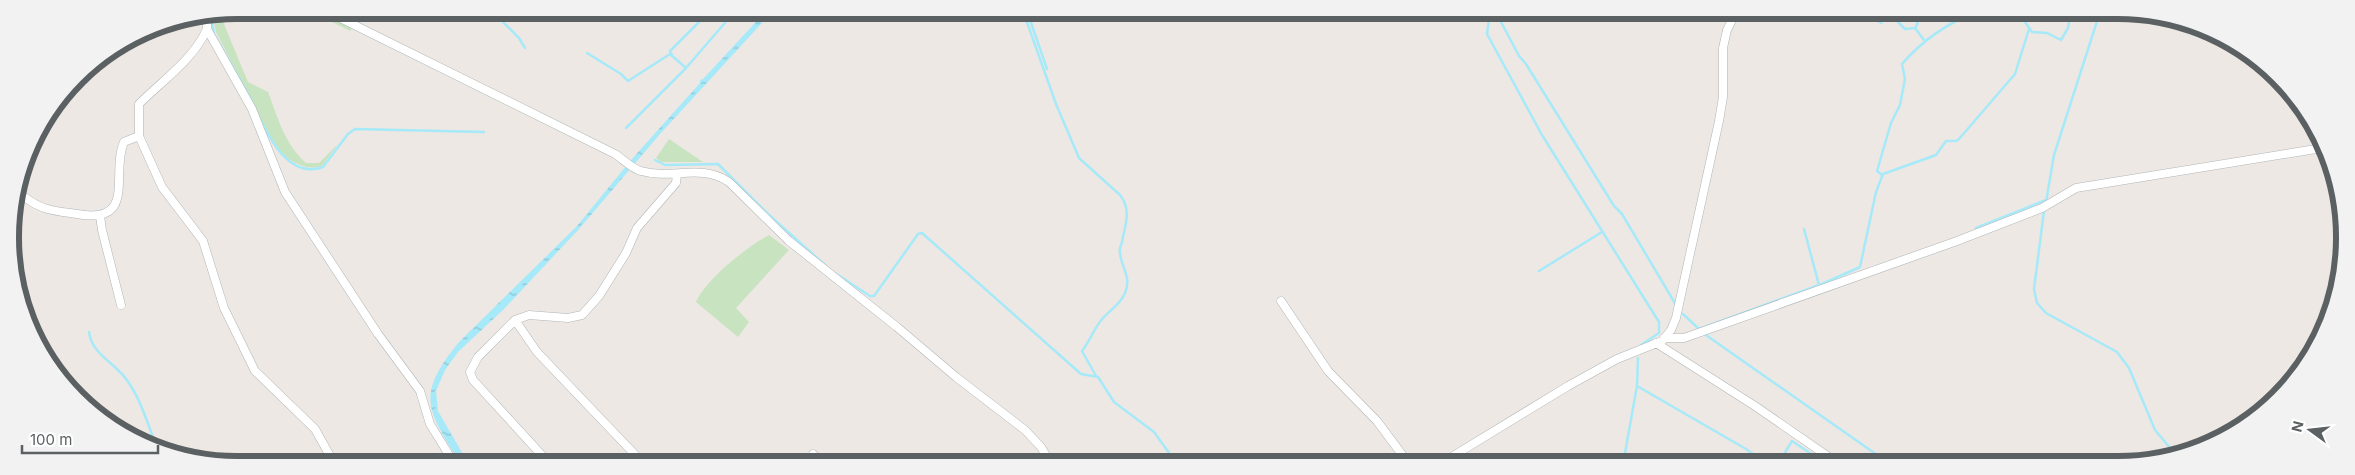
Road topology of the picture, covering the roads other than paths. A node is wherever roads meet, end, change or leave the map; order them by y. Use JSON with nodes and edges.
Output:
{"nodes":[{"id":1,"x":342,"y":19,"type":"edge"},
{"id":2,"x":1732,"y":19,"type":"edge"},
{"id":3,"x":207,"y":21,"type":"edge"},
{"id":4,"x":207,"y":29,"type":"junction"},
{"id":5,"x":139,"y":136,"type":"junction"},
{"id":6,"x":2318,"y":149,"type":"edge"},
{"id":7,"x":677,"y":174,"type":"junction"},
{"id":8,"x":26,"y":198,"type":"dead end"},
{"id":9,"x":100,"y":216,"type":"junction"},
{"id":10,"x":1281,"y":301,"type":"dead end"},
{"id":11,"x":121,"y":305,"type":"dead end"},
{"id":12,"x":515,"y":320,"type":"junction"},
{"id":13,"x":1664,"y":338,"type":"junction"},
{"id":14,"x":1656,"y":343,"type":"junction"},
{"id":15,"x":330,"y":456,"type":"edge"},
{"id":16,"x":450,"y":456,"type":"edge"},
{"id":17,"x":543,"y":456,"type":"edge"},
{"id":18,"x":636,"y":456,"type":"edge"},
{"id":19,"x":1046,"y":456,"type":"edge"},
{"id":20,"x":1403,"y":456,"type":"edge"},
{"id":21,"x":1453,"y":456,"type":"edge"},
{"id":22,"x":1826,"y":456,"type":"edge"}],
"edges":[{"from":1,"to":7,"type":"street"},
{"from":2,"to":13,"type":"street"},
{"from":3,"to":4,"type":"street"},
{"from":4,"to":5,"type":"street"},
{"from":4,"to":16,"type":"street"},
{"from":5,"to":9,"type":"street"},
{"from":5,"to":15,"type":"street"},
{"from":6,"to":13,"type":"street"},
{"from":7,"to":12,"type":"street"},
{"from":7,"to":19,"type":"street"},
{"from":8,"to":9,"type":"street"},
{"from":9,"to":11,"type":"street"},
{"from":10,"to":20,"type":"street"},
{"from":12,"to":17,"type":"street"},
{"from":12,"to":18,"type":"street"},
{"from":13,"to":14,"type":"street"},
{"from":14,"to":21,"type":"street"},
{"from":14,"to":22,"type":"street"}]}
